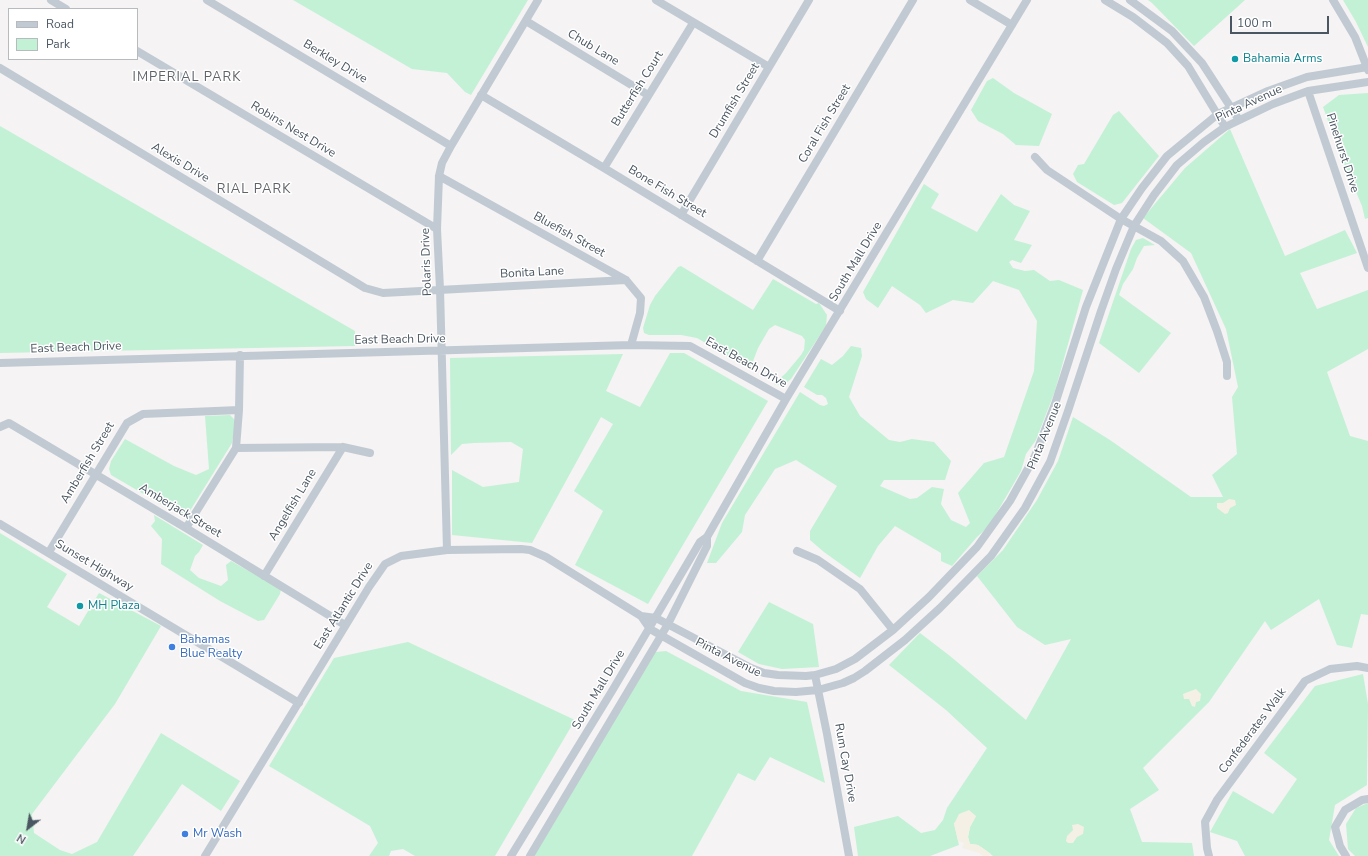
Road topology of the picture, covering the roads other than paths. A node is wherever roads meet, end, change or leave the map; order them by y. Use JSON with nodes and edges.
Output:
{"nodes":[{"id":1,"x":51,"y":0,"type":"edge"},
{"id":2,"x":207,"y":0,"type":"edge"},
{"id":3,"x":538,"y":0,"type":"edge"},
{"id":4,"x":656,"y":0,"type":"edge"},
{"id":5,"x":808,"y":0,"type":"edge"},
{"id":6,"x":913,"y":0,"type":"edge"},
{"id":7,"x":970,"y":0,"type":"edge"},
{"id":8,"x":1027,"y":0,"type":"edge"},
{"id":9,"x":1105,"y":0,"type":"edge"},
{"id":10,"x":1130,"y":0,"type":"edge"},
{"id":11,"x":1333,"y":0,"type":"edge"},
{"id":12,"x":64,"y":8,"type":"edge"},
{"id":13,"x":526,"y":21,"type":"junction"},
{"id":14,"x":693,"y":23,"type":"junction"},
{"id":15,"x":1012,"y":25,"type":"junction"},
{"id":16,"x":138,"y":52,"type":"edge"},
{"id":17,"x":769,"y":67,"type":"junction"},
{"id":18,"x":0,"y":68,"type":"edge"},
{"id":19,"x":1368,"y":68,"type":"edge"},
{"id":20,"x":1207,"y":70,"type":"junction"},
{"id":21,"x":1197,"y":78,"type":"junction"},
{"id":22,"x":1368,"y":82,"type":"edge"},
{"id":23,"x":1308,"y":91,"type":"junction"},
{"id":24,"x":481,"y":95,"type":"junction"},
{"id":25,"x":648,"y":95,"type":"junction"},
{"id":26,"x":1232,"y":107,"type":"junction"},
{"id":27,"x":1218,"y":114,"type":"junction"},
{"id":28,"x":1239,"y":120,"type":"junction"},
{"id":29,"x":1225,"y":127,"type":"junction"},
{"id":30,"x":451,"y":146,"type":"junction"},
{"id":31,"x":1035,"y":157,"type":"dead end"},
{"id":32,"x":604,"y":168,"type":"junction"},
{"id":33,"x":439,"y":176,"type":"junction"},
{"id":34,"x":681,"y":215,"type":"junction"},
{"id":35,"x":1121,"y":219,"type":"junction"},
{"id":36,"x":1134,"y":226,"type":"junction"},
{"id":37,"x":437,"y":229,"type":"junction"},
{"id":38,"x":757,"y":261,"type":"junction"},
{"id":39,"x":1368,"y":268,"type":"edge"},
{"id":40,"x":626,"y":280,"type":"junction"},
{"id":41,"x":440,"y":289,"type":"junction"},
{"id":42,"x":840,"y":311,"type":"junction"},
{"id":43,"x":631,"y":344,"type":"junction"},
{"id":44,"x":441,"y":351,"type":"junction"},
{"id":45,"x":240,"y":355,"type":"junction"},
{"id":46,"x":0,"y":363,"type":"edge"},
{"id":47,"x":1227,"y":376,"type":"dead end"},
{"id":48,"x":786,"y":399,"type":"junction"},
{"id":49,"x":239,"y":410,"type":"junction"},
{"id":50,"x":0,"y":427,"type":"edge"},
{"id":51,"x":343,"y":447,"type":"junction"},
{"id":52,"x":236,"y":448,"type":"junction"},
{"id":53,"x":370,"y":452,"type":"dead end"},
{"id":54,"x":1035,"y":456,"type":"junction"},
{"id":55,"x":1050,"y":462,"type":"junction"},
{"id":56,"x":95,"y":475,"type":"junction"},
{"id":57,"x":0,"y":524,"type":"edge"},
{"id":58,"x":186,"y":528,"type":"junction"},
{"id":59,"x":707,"y":537,"type":"junction"},
{"id":60,"x":447,"y":550,"type":"junction"},
{"id":61,"x":798,"y":551,"type":"dead end"},
{"id":62,"x":49,"y":552,"type":"junction"},
{"id":63,"x":264,"y":576,"type":"junction"},
{"id":64,"x":641,"y":616,"type":"junction"},
{"id":65,"x":656,"y":618,"type":"junction"},
{"id":66,"x":668,"y":624,"type":"junction"},
{"id":67,"x":345,"y":625,"type":"junction"},
{"id":68,"x":650,"y":629,"type":"junction"},
{"id":69,"x":893,"y":630,"type":"junction"},
{"id":70,"x":661,"y":636,"type":"junction"},
{"id":71,"x":1368,"y":668,"type":"edge"},
{"id":72,"x":815,"y":675,"type":"junction"},
{"id":73,"x":818,"y":690,"type":"junction"},
{"id":74,"x":612,"y":691,"type":"junction"},
{"id":75,"x":624,"y":698,"type":"junction"},
{"id":76,"x":299,"y":702,"type":"junction"},
{"id":77,"x":1368,"y":799,"type":"edge"},
{"id":78,"x":205,"y":856,"type":"edge"},
{"id":79,"x":511,"y":856,"type":"edge"},
{"id":80,"x":530,"y":856,"type":"edge"},
{"id":81,"x":850,"y":856,"type":"edge"},
{"id":82,"x":1209,"y":856,"type":"edge"},
{"id":83,"x":1346,"y":856,"type":"edge"}],
"edges":[{"from":1,"to":12,"type":"street"},
{"from":2,"to":30,"type":"street","name":"Berkley Drive"},
{"from":3,"to":13,"type":"street","name":"Polaris Drive"},
{"from":4,"to":14,"type":"street"},
{"from":5,"to":17,"type":"street","name":"Drumfish Street"},
{"from":6,"to":38,"type":"street","name":"Coral Fish Street"},
{"from":7,"to":15,"type":"street"},
{"from":8,"to":15,"type":"street","name":"South Mall Drive"},
{"from":9,"to":21,"type":"street"},
{"from":10,"to":20,"type":"street"},
{"from":11,"to":19,"type":"street"},
{"from":13,"to":24,"type":"street","name":"Polaris Drive"},
{"from":13,"to":25,"type":"street","name":"Chub Lane"},
{"from":14,"to":17,"type":"street"},
{"from":14,"to":25,"type":"street","name":"Butterfish Court"},
{"from":15,"to":42,"type":"street","name":"South Mall Drive"},
{"from":16,"to":37,"type":"street","name":"Robins Nest Drive"},
{"from":17,"to":34,"type":"street","name":"Drumfish Street"},
{"from":18,"to":41,"type":"street","name":"Alexis Drive"},
{"from":19,"to":26,"type":"street","name":"Pinta Avenue"},
{"from":20,"to":21,"type":"street"},
{"from":20,"to":26,"type":"street"},
{"from":21,"to":27,"type":"street"},
{"from":22,"to":23,"type":"street","name":"Pinta Avenue"},
{"from":23,"to":28,"type":"street","name":"Pinta Avenue"},
{"from":23,"to":39,"type":"street","name":"Pinehurst Drive"},
{"from":24,"to":30,"type":"street","name":"Polaris Drive"},
{"from":24,"to":32,"type":"street","name":"Bone Fish Street"},
{"from":25,"to":32,"type":"street","name":"Butterfish Court"},
{"from":26,"to":27,"type":"street","name":"Pinta Avenue"},
{"from":26,"to":28,"type":"street"},
{"from":27,"to":29,"type":"street"},
{"from":27,"to":35,"type":"street","name":"Pinta Avenue"},
{"from":28,"to":29,"type":"street","name":"Pinta Avenue"},
{"from":29,"to":36,"type":"street","name":"Pinta Avenue"},
{"from":30,"to":33,"type":"street","name":"Polaris Drive"},
{"from":31,"to":35,"type":"street"},
{"from":32,"to":34,"type":"street","name":"Bone Fish Street"},
{"from":33,"to":37,"type":"street","name":"Polaris Drive"},
{"from":33,"to":40,"type":"street","name":"Bluefish Street"},
{"from":34,"to":38,"type":"street","name":"Bone Fish Street"},
{"from":35,"to":36,"type":"street"},
{"from":35,"to":54,"type":"street","name":"Pinta Avenue"},
{"from":36,"to":47,"type":"street"},
{"from":36,"to":55,"type":"street","name":"Pinta Avenue"},
{"from":37,"to":41,"type":"street","name":"Polaris Drive"},
{"from":38,"to":42,"type":"street","name":"Bone Fish Street"},
{"from":40,"to":41,"type":"street","name":"Bonita Lane"},
{"from":40,"to":43,"type":"street","name":"Bluefish Street"},
{"from":41,"to":44,"type":"street","name":"Polaris Drive"},
{"from":42,"to":48,"type":"street","name":"South Mall Drive"},
{"from":43,"to":44,"type":"street","name":"East Beach Drive"},
{"from":43,"to":48,"type":"street","name":"East Beach Drive"},
{"from":44,"to":45,"type":"street","name":"East Beach Drive"},
{"from":44,"to":60,"type":"street","name":"Polaris Drive"},
{"from":45,"to":46,"type":"street","name":"East Beach Drive"},
{"from":45,"to":49,"type":"street"},
{"from":48,"to":59,"type":"street","name":"South Mall Drive"},
{"from":49,"to":52,"type":"street"},
{"from":49,"to":56,"type":"street","name":"Amberfish Street"},
{"from":50,"to":56,"type":"street","name":"Amberjack Street"},
{"from":51,"to":52,"type":"street"},
{"from":51,"to":53,"type":"street"},
{"from":51,"to":63,"type":"street","name":"Angelfish Lane"},
{"from":52,"to":58,"type":"street"},
{"from":54,"to":55,"type":"street"},
{"from":54,"to":69,"type":"street","name":"Pinta Avenue"},
{"from":55,"to":73,"type":"street","name":"Pinta Avenue"},
{"from":56,"to":58,"type":"street","name":"Amberjack Street"},
{"from":56,"to":62,"type":"street","name":"Amberfish Street"},
{"from":57,"to":62,"type":"street","name":"Sunset Highway"},
{"from":58,"to":63,"type":"street","name":"Amberjack Street"},
{"from":59,"to":65,"type":"street","name":"South Mall Drive"},
{"from":59,"to":66,"type":"street","name":"South Mall Drive"},
{"from":60,"to":64,"type":"street","name":"East Atlantic Drive"},
{"from":60,"to":67,"type":"street","name":"East Atlantic Drive"},
{"from":61,"to":69,"type":"street"},
{"from":62,"to":76,"type":"street","name":"Sunset Highway"},
{"from":63,"to":67,"type":"street","name":"Amberjack Street"},
{"from":64,"to":65,"type":"street","name":"East Atlantic Drive"},
{"from":64,"to":68,"type":"street","name":"East Atlantic Drive"},
{"from":65,"to":66,"type":"street","name":"Pinta Avenue"},
{"from":65,"to":68,"type":"street","name":"South Mall Drive"},
{"from":66,"to":70,"type":"street","name":"South Mall Drive"},
{"from":66,"to":72,"type":"street","name":"Pinta Avenue"},
{"from":67,"to":76,"type":"street","name":"East Atlantic Drive"},
{"from":68,"to":70,"type":"street","name":"Pinta Avenue"},
{"from":68,"to":74,"type":"street","name":"South Mall Drive"},
{"from":69,"to":72,"type":"street","name":"Pinta Avenue"},
{"from":70,"to":73,"type":"street","name":"Pinta Avenue"},
{"from":70,"to":75,"type":"street","name":"South Mall Drive"},
{"from":71,"to":82,"type":"street","name":"Confederates Walk"},
{"from":72,"to":73,"type":"street","name":"Rum Cay Drive"},
{"from":73,"to":81,"type":"street","name":"Rum Cay Drive"},
{"from":74,"to":75,"type":"street"},
{"from":74,"to":79,"type":"street","name":"South Mall Drive"},
{"from":75,"to":80,"type":"street","name":"South Mall Drive"},
{"from":76,"to":78,"type":"street","name":"East Atlantic Drive"},
{"from":77,"to":83,"type":"street"}]}
